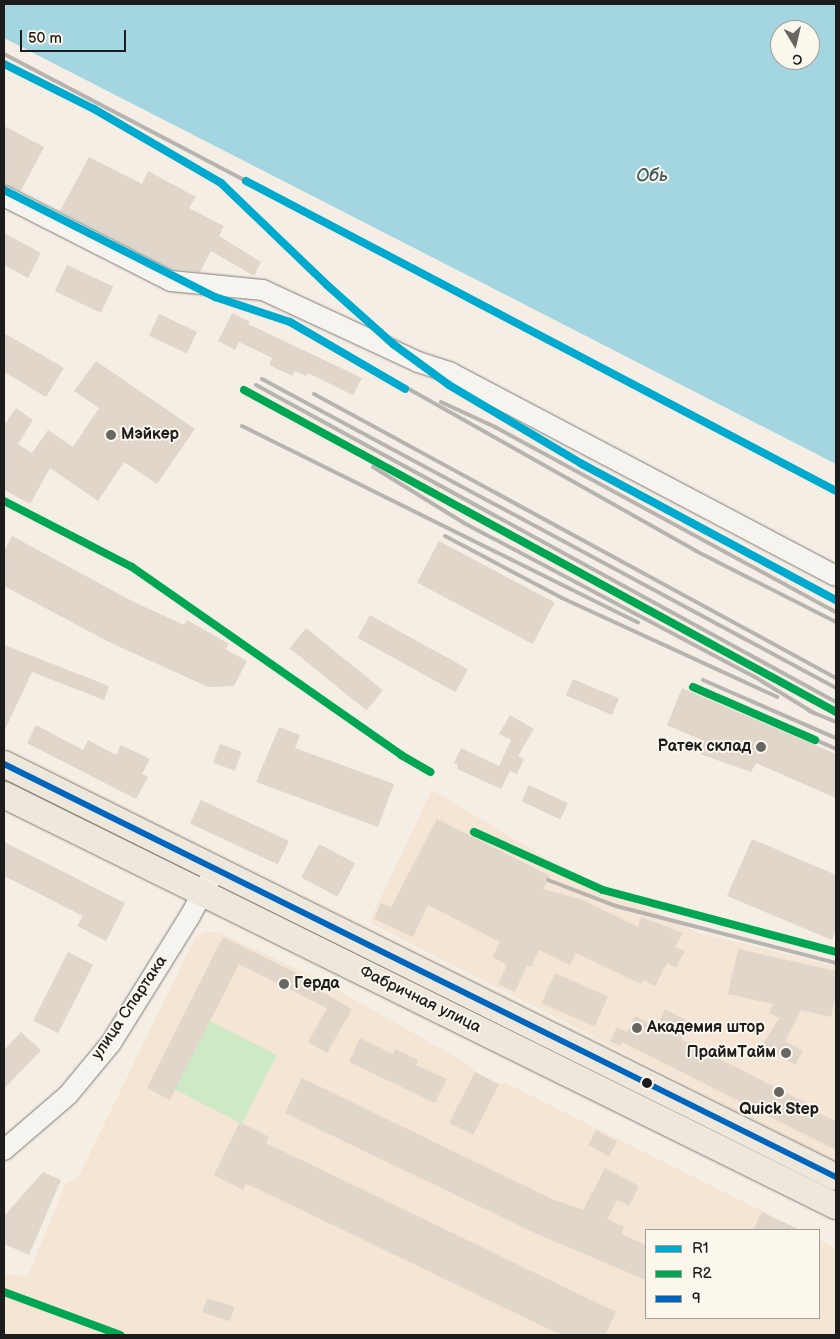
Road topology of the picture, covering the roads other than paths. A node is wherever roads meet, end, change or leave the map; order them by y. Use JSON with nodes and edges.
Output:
{"nodes":[{"id":1,"x":4,"y":196,"type":"edge"},
{"id":2,"x":836,"y":576,"type":"edge"},
{"id":3,"x":4,"y":764,"type":"edge"},
{"id":4,"x":4,"y":795,"type":"edge"},
{"id":5,"x":214,"y":870,"type":"junction"},
{"id":6,"x":203,"y":893,"type":"junction"},
{"id":7,"x":4,"y":1150,"type":"edge"},
{"id":8,"x":836,"y":1177,"type":"edge"},
{"id":9,"x":836,"y":1206,"type":"edge"}],
"edges":[{"from":1,"to":2,"type":"street"},
{"from":3,"to":5,"type":"main road","name":"Фабричная улица"},
{"from":4,"to":6,"type":"main road","name":"Фабричная улица"},
{"from":5,"to":6,"type":"street","name":"улица Спартака"},
{"from":5,"to":8,"type":"main road","name":"Фабричная улица"},
{"from":6,"to":7,"type":"street","name":"улица Спартака"},
{"from":6,"to":9,"type":"main road","name":"Фабричная улица"}]}
